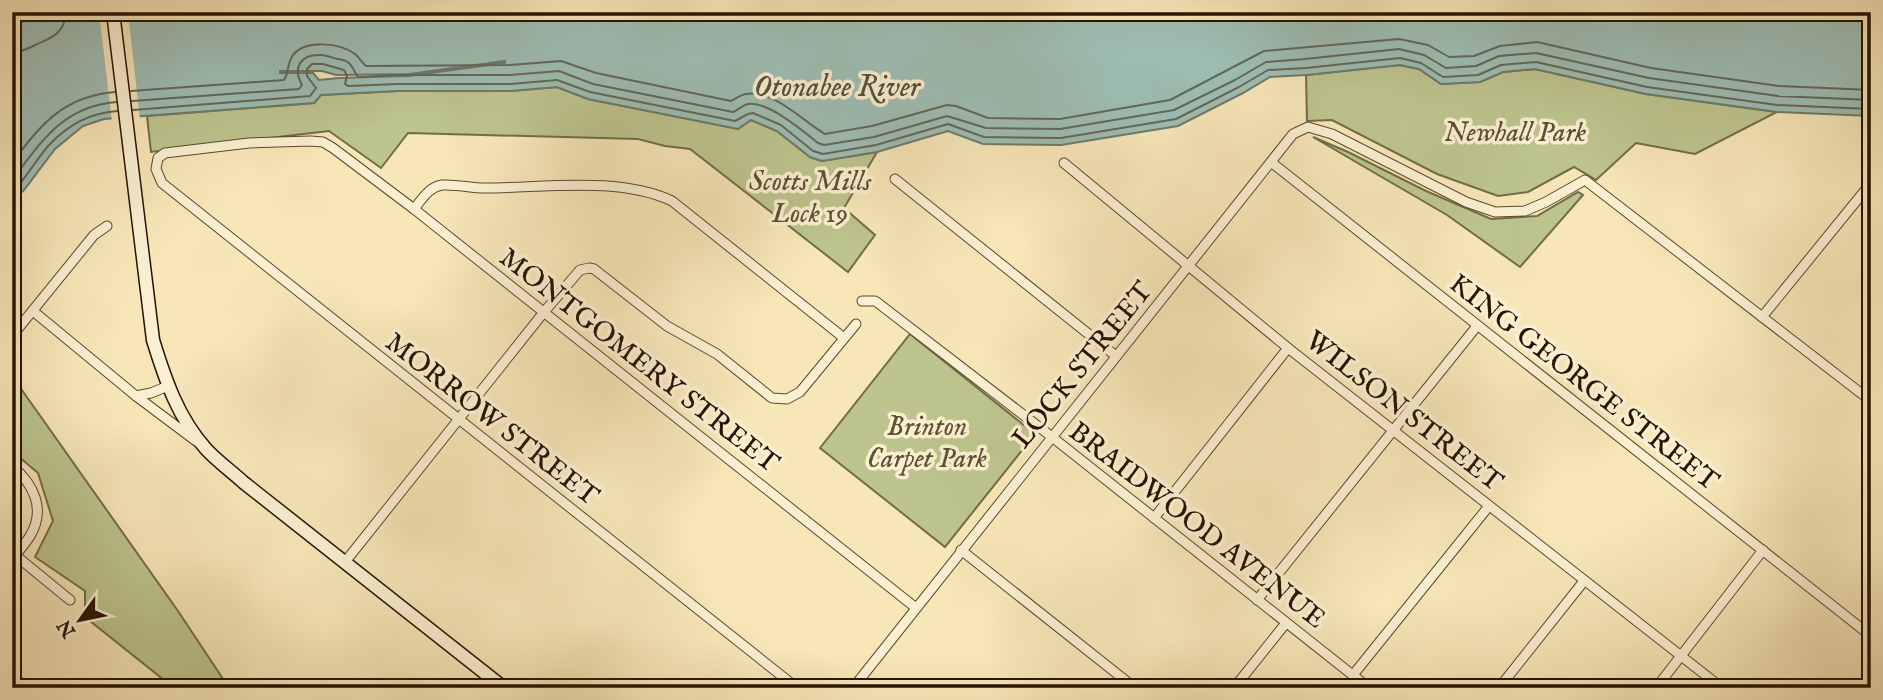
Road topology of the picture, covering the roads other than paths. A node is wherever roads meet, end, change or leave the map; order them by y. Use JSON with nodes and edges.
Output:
{"nodes":[{"id":1,"x":113,"y":12,"type":"edge"},
{"id":2,"x":1271,"y":162,"type":"junction"},
{"id":3,"x":1064,"y":163,"type":"dead end"},
{"id":4,"x":895,"y":178,"type":"dead end"},
{"id":5,"x":162,"y":183,"type":"joint"},
{"id":6,"x":1871,"y":183,"type":"edge"},
{"id":7,"x":414,"y":209,"type":"junction"},
{"id":8,"x":107,"y":226,"type":"dead end"},
{"id":9,"x":1188,"y":266,"type":"junction"},
{"id":10,"x":862,"y":301,"type":"dead end"},
{"id":11,"x":33,"y":312,"type":"junction"},
{"id":12,"x":544,"y":312,"type":"junction"},
{"id":13,"x":1762,"y":317,"type":"junction"},
{"id":14,"x":856,"y":324,"type":"dead end"},
{"id":15,"x":1477,"y":326,"type":"junction"},
{"id":16,"x":12,"y":336,"type":"edge"},
{"id":17,"x":844,"y":338,"type":"junction"},
{"id":18,"x":1289,"y":348,"type":"junction"},
{"id":19,"x":1116,"y":356,"type":"junction"},
{"id":20,"x":168,"y":386,"type":"junction"},
{"id":21,"x":136,"y":396,"type":"junction"},
{"id":22,"x":1869,"y":397,"type":"edge"},
{"id":23,"x":458,"y":420,"type":"junction"},
{"id":24,"x":1392,"y":430,"type":"junction"},
{"id":25,"x":1052,"y":437,"type":"junction"},
{"id":26,"x":206,"y":448,"type":"junction"},
{"id":27,"x":12,"y":466,"type":"edge"},
{"id":28,"x":1489,"y":506,"type":"junction"},
{"id":29,"x":1154,"y":518,"type":"junction"},
{"id":30,"x":961,"y":550,"type":"junction"},
{"id":31,"x":1763,"y":550,"type":"junction"},
{"id":32,"x":14,"y":557,"type":"edge"},
{"id":33,"x":345,"y":562,"type":"junction"},
{"id":34,"x":1584,"y":581,"type":"junction"},
{"id":35,"x":70,"y":600,"type":"dead end"},
{"id":36,"x":1257,"y":600,"type":"junction"},
{"id":37,"x":916,"y":608,"type":"junction"},
{"id":38,"x":1286,"y":623,"type":"junction"},
{"id":39,"x":1871,"y":636,"type":"edge"},
{"id":40,"x":1681,"y":656,"type":"junction"},
{"id":41,"x":1353,"y":675,"type":"junction"},
{"id":42,"x":12,"y":676,"type":"edge"},
{"id":43,"x":27,"y":688,"type":"edge"},
{"id":44,"x":504,"y":688,"type":"edge"},
{"id":45,"x":797,"y":688,"type":"edge"},
{"id":46,"x":853,"y":688,"type":"edge"},
{"id":47,"x":1135,"y":688,"type":"edge"},
{"id":48,"x":1234,"y":688,"type":"edge"},
{"id":49,"x":1369,"y":688,"type":"edge"},
{"id":50,"x":1499,"y":688,"type":"edge"},
{"id":51,"x":1656,"y":688,"type":"edge"},
{"id":52,"x":1722,"y":688,"type":"edge"}],
"edges":[{"from":1,"to":20,"type":"main road"},
{"from":2,"to":9,"type":"street","name":"LOCK STREET"},
{"from":2,"to":13,"type":"street","name":"LOCK STREET"},
{"from":2,"to":15,"type":"street","name":"KING GEORGE STREET"},
{"from":3,"to":9,"type":"street","name":"WILSON STREET"},
{"from":4,"to":19,"type":"street"},
{"from":5,"to":7,"type":"street","name":"MONTGOMERY STREET"},
{"from":5,"to":23,"type":"street","name":"MORROW STREET"},
{"from":6,"to":13,"type":"street"},
{"from":7,"to":12,"type":"street","name":"MONTGOMERY STREET"},
{"from":7,"to":17,"type":"street"},
{"from":8,"to":11,"type":"street"},
{"from":9,"to":18,"type":"street","name":"WILSON STREET"},
{"from":9,"to":19,"type":"street","name":"LOCK STREET"},
{"from":10,"to":25,"type":"street","name":"BRAIDWOOD AVENUE"},
{"from":11,"to":16,"type":"street"},
{"from":11,"to":21,"type":"street"},
{"from":12,"to":17,"type":"street"},
{"from":12,"to":23,"type":"street"},
{"from":12,"to":37,"type":"street","name":"MONTGOMERY STREET"},
{"from":13,"to":22,"type":"street"},
{"from":14,"to":17,"type":"street"},
{"from":15,"to":24,"type":"street"},
{"from":15,"to":31,"type":"street","name":"KING GEORGE STREET"},
{"from":18,"to":24,"type":"street","name":"WILSON STREET"},
{"from":18,"to":29,"type":"street"},
{"from":19,"to":25,"type":"street","name":"LOCK STREET"},
{"from":20,"to":21,"type":"street"},
{"from":20,"to":26,"type":"main road"},
{"from":21,"to":26,"type":"street"},
{"from":23,"to":33,"type":"street"},
{"from":23,"to":45,"type":"street","name":"MORROW STREET"},
{"from":24,"to":28,"type":"street","name":"WILSON STREET"},
{"from":24,"to":36,"type":"street"},
{"from":25,"to":29,"type":"street","name":"BRAIDWOOD AVENUE"},
{"from":25,"to":30,"type":"street","name":"LOCK STREET"},
{"from":26,"to":33,"type":"main road"},
{"from":27,"to":32,"type":"street"},
{"from":28,"to":34,"type":"street","name":"WILSON STREET"},
{"from":28,"to":41,"type":"street"},
{"from":29,"to":36,"type":"street","name":"BRAIDWOOD AVENUE"},
{"from":30,"to":37,"type":"street","name":"LOCK STREET"},
{"from":30,"to":47,"type":"street"},
{"from":31,"to":39,"type":"street","name":"KING GEORGE STREET"},
{"from":31,"to":40,"type":"street"},
{"from":32,"to":35,"type":"street"},
{"from":33,"to":44,"type":"main road"},
{"from":34,"to":40,"type":"street","name":"WILSON STREET"},
{"from":34,"to":50,"type":"street"},
{"from":36,"to":38,"type":"street","name":"BRAIDWOOD AVENUE"},
{"from":37,"to":46,"type":"street","name":"LOCK STREET"},
{"from":38,"to":41,"type":"street","name":"BRAIDWOOD AVENUE"},
{"from":38,"to":48,"type":"street"},
{"from":40,"to":51,"type":"street"},
{"from":40,"to":52,"type":"street","name":"WILSON STREET"},
{"from":41,"to":49,"type":"street","name":"BRAIDWOOD AVENUE"},
{"from":42,"to":43,"type":"street"}]}
